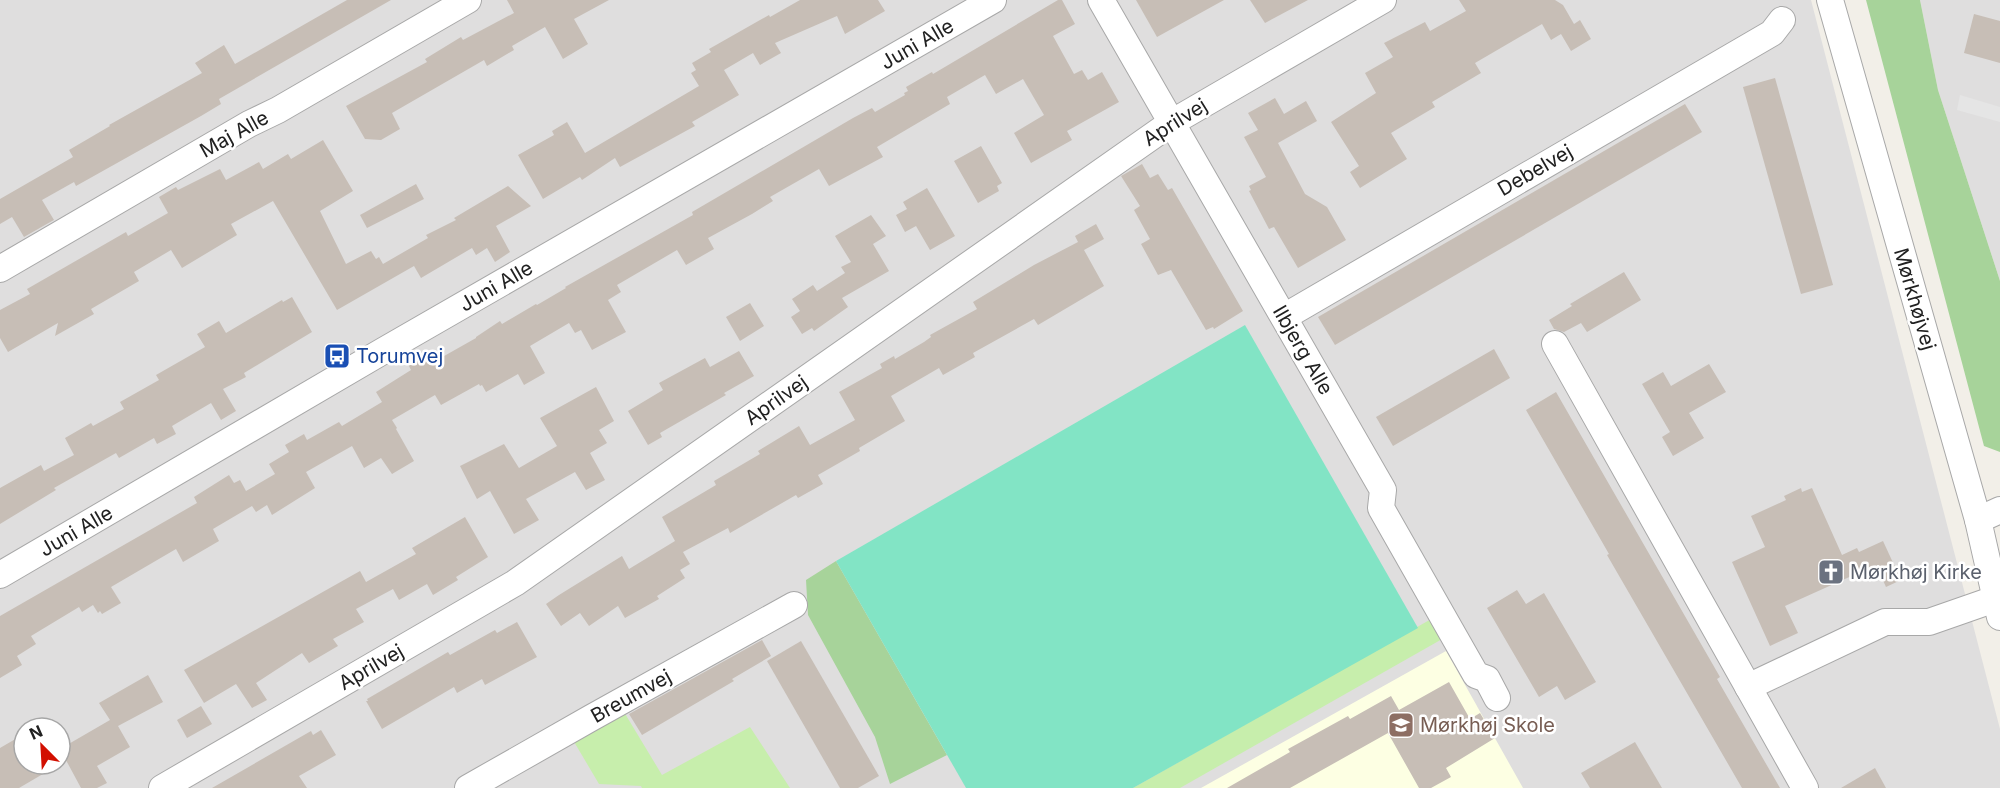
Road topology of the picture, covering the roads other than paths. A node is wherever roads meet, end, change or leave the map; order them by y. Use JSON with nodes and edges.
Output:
{"nodes":[{"id":1,"x":468,"y":0,"type":"edge"},
{"id":2,"x":993,"y":0,"type":"edge"},
{"id":3,"x":1101,"y":0,"type":"edge"},
{"id":4,"x":1383,"y":0,"type":"edge"},
{"id":5,"x":1830,"y":0,"type":"edge"},
{"id":6,"x":1782,"y":20,"type":"dead end"},
{"id":7,"x":1171,"y":123,"type":"junction"},
{"id":8,"x":0,"y":269,"type":"edge"},
{"id":9,"x":1284,"y":317,"type":"junction"},
{"id":10,"x":1555,"y":344,"type":"dead end"},
{"id":11,"x":1989,"y":515,"type":"edge"},
{"id":12,"x":0,"y":575,"type":"edge"},
{"id":13,"x":795,"y":605,"type":"dead end"},
{"id":14,"x":1997,"y":608,"type":"edge"},
{"id":15,"x":1748,"y":687,"type":"junction"},
{"id":16,"x":1497,"y":698,"type":"dead end"},
{"id":17,"x":162,"y":788,"type":"edge"},
{"id":18,"x":468,"y":788,"type":"edge"},
{"id":19,"x":1805,"y":788,"type":"edge"}],
"edges":[{"from":1,"to":8,"type":"street","name":"Maj Alle"},
{"from":2,"to":12,"type":"street","name":"Juni Alle"},
{"from":3,"to":7,"type":"street","name":"Ilbjerg Alle"},
{"from":4,"to":7,"type":"street","name":"Aprilvej"},
{"from":5,"to":11,"type":"street","name":"Mørkhøjvej"},
{"from":6,"to":9,"type":"street","name":"Debelvej"},
{"from":7,"to":9,"type":"street","name":"Ilbjerg Alle"},
{"from":7,"to":17,"type":"street","name":"Aprilvej"},
{"from":9,"to":16,"type":"street","name":"Ilbjerg Alle"},
{"from":10,"to":15,"type":"street"},
{"from":11,"to":14,"type":"street","name":"Mørkhøjvej"},
{"from":13,"to":18,"type":"street","name":"Breumvej"},
{"from":14,"to":15,"type":"street","name":"Mørkhøjvej"},
{"from":15,"to":19,"type":"street"}]}
